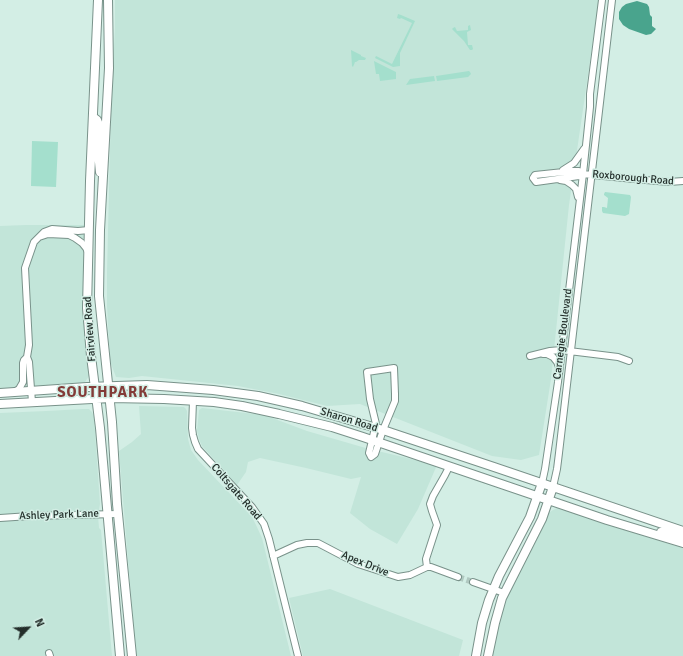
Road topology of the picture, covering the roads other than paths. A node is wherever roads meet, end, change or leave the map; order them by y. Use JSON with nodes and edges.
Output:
{"nodes":[{"id":1,"x":98,"y":0,"type":"edge"},
{"id":2,"x":108,"y":0,"type":"edge"},
{"id":3,"x":602,"y":0,"type":"edge"},
{"id":4,"x":612,"y":0,"type":"edge"},
{"id":5,"x":93,"y":117,"type":"junction"},
{"id":6,"x":586,"y":143,"type":"junction"},
{"id":7,"x":559,"y":172,"type":"junction"},
{"id":8,"x":582,"y":174,"type":"junction"},
{"id":9,"x":592,"y":174,"type":"junction"},
{"id":10,"x":557,"y":179,"type":"junction"},
{"id":11,"x":683,"y":181,"type":"edge"},
{"id":12,"x":103,"y":183,"type":"junction"},
{"id":13,"x":579,"y":202,"type":"junction"},
{"id":14,"x":89,"y":230,"type":"junction"},
{"id":15,"x":39,"y":237,"type":"junction"},
{"id":16,"x":88,"y":252,"type":"junction"},
{"id":17,"x":562,"y":350,"type":"junction"},
{"id":18,"x":571,"y":351,"type":"junction"},
{"id":19,"x":540,"y":354,"type":"junction"},
{"id":20,"x":530,"y":356,"type":"dead end"},
{"id":21,"x":27,"y":357,"type":"junction"},
{"id":22,"x":629,"y":361,"type":"dead end"},
{"id":23,"x":559,"y":368,"type":"junction"},
{"id":24,"x":109,"y":386,"type":"junction"},
{"id":25,"x":95,"y":387,"type":"junction"},
{"id":26,"x":32,"y":391,"type":"junction"},
{"id":27,"x":14,"y":392,"type":"junction"},
{"id":28,"x":0,"y":393,"type":"edge"},
{"id":29,"x":110,"y":398,"type":"junction"},
{"id":30,"x":97,"y":399,"type":"junction"},
{"id":31,"x":193,"y":401,"type":"junction"},
{"id":32,"x":32,"y":402,"type":"junction"},
{"id":33,"x":0,"y":404,"type":"edge"},
{"id":34,"x":379,"y":429,"type":"junction"},
{"id":35,"x":375,"y":441,"type":"junction"},
{"id":36,"x":449,"y":466,"type":"junction"},
{"id":37,"x":542,"y":483,"type":"junction"},
{"id":38,"x":553,"y":487,"type":"junction"},
{"id":39,"x":538,"y":496,"type":"junction"},
{"id":40,"x":549,"y":500,"type":"junction"},
{"id":41,"x":108,"y":514,"type":"junction"},
{"id":42,"x":118,"y":514,"type":"junction"},
{"id":43,"x":0,"y":518,"type":"edge"},
{"id":44,"x":634,"y":528,"type":"junction"},
{"id":45,"x":683,"y":531,"type":"edge"},
{"id":46,"x":683,"y":535,"type":"edge"},
{"id":47,"x":683,"y":543,"type":"edge"},
{"id":48,"x":273,"y":556,"type":"junction"},
{"id":49,"x":427,"y":567,"type":"junction"},
{"id":50,"x":458,"y":577,"type":"tunnel mouth"},
{"id":51,"x":473,"y":582,"type":"tunnel mouth"},
{"id":52,"x":493,"y":589,"type":"junction"},
{"id":53,"x":504,"y":593,"type":"junction"},
{"id":54,"x":120,"y":656,"type":"edge"},
{"id":55,"x":132,"y":656,"type":"edge"},
{"id":56,"x":298,"y":656,"type":"edge"},
{"id":57,"x":476,"y":656,"type":"edge"},
{"id":58,"x":488,"y":656,"type":"edge"}],
"edges":[{"from":1,"to":5,"type":"main road","name":"Fairview Road"},
{"from":2,"to":12,"type":"main road","name":"Fairview Road"},
{"from":3,"to":6,"type":"street","name":"Carnegie Boulevard"},
{"from":4,"to":9,"type":"street","name":"Carnegie Boulevard"},
{"from":5,"to":12,"type":"main road"},
{"from":5,"to":14,"type":"main road","name":"Fairview Road"},
{"from":6,"to":7,"type":"street"},
{"from":6,"to":8,"type":"street","name":"Carnegie Boulevard"},
{"from":7,"to":8,"type":"street"},
{"from":7,"to":10,"type":"street"},
{"from":8,"to":9,"type":"street","name":"Roxborough Road"},
{"from":8,"to":10,"type":"street"},
{"from":8,"to":13,"type":"street","name":"Carnegie Boulevard"},
{"from":9,"to":11,"type":"street","name":"Roxborough Road"},
{"from":9,"to":18,"type":"street","name":"Carnegie Boulevard"},
{"from":10,"to":13,"type":"street"},
{"from":12,"to":24,"type":"main road","name":"Fairview Road"},
{"from":13,"to":17,"type":"street","name":"Carnegie Boulevard"},
{"from":14,"to":15,"type":"street"},
{"from":14,"to":16,"type":"main road","name":"Fairview Road"},
{"from":15,"to":16,"type":"street"},
{"from":15,"to":21,"type":"street"},
{"from":16,"to":25,"type":"main road","name":"Fairview Road"},
{"from":17,"to":18,"type":"street"},
{"from":17,"to":19,"type":"street"},
{"from":17,"to":23,"type":"street","name":"Carnegie Boulevard"},
{"from":18,"to":22,"type":"street"},
{"from":18,"to":38,"type":"street","name":"Carnegie Boulevard"},
{"from":19,"to":20,"type":"street"},
{"from":19,"to":23,"type":"street"},
{"from":21,"to":26,"type":"street"},
{"from":21,"to":27,"type":"street"},
{"from":23,"to":37,"type":"street","name":"Carnegie Boulevard"},
{"from":24,"to":25,"type":"main road","name":"Sharon Road"},
{"from":24,"to":29,"type":"main road","name":"Fairview Road"},
{"from":24,"to":34,"type":"main road","name":"Sharon Road"},
{"from":25,"to":26,"type":"main road","name":"Sharon Road"},
{"from":25,"to":30,"type":"main road","name":"Fairview Road"},
{"from":26,"to":27,"type":"main road","name":"Sharon Road"},
{"from":26,"to":32,"type":"street"},
{"from":27,"to":28,"type":"main road","name":"Sharon Road"},
{"from":29,"to":30,"type":"main road","name":"Sharon Road"},
{"from":29,"to":31,"type":"main road","name":"Sharon Road"},
{"from":29,"to":42,"type":"main road","name":"Fairview Road"},
{"from":30,"to":32,"type":"main road","name":"Sharon Road"},
{"from":30,"to":41,"type":"main road","name":"Fairview Road"},
{"from":31,"to":35,"type":"main road","name":"Sharon Road"},
{"from":31,"to":48,"type":"street","name":"Coltsgate Road"},
{"from":32,"to":33,"type":"main road","name":"Sharon Road"},
{"from":34,"to":34,"type":"street"},
{"from":34,"to":35,"type":"street"},
{"from":34,"to":37,"type":"main road","name":"Sharon Road"},
{"from":35,"to":36,"type":"main road","name":"Sharon Road"},
{"from":36,"to":39,"type":"main road","name":"Sharon Road"},
{"from":36,"to":49,"type":"street"},
{"from":37,"to":38,"type":"main road","name":"Sharon Road"},
{"from":37,"to":39,"type":"main road","name":"Carnegie Boulevard"},
{"from":38,"to":40,"type":"main road","name":"Carnegie Boulevard"},
{"from":38,"to":45,"type":"main road","name":"Sharon Road"},
{"from":39,"to":40,"type":"main road","name":"Sharon Road"},
{"from":39,"to":52,"type":"main road","name":"Carnegie Boulevard"},
{"from":40,"to":44,"type":"main road","name":"Sharon Road"},
{"from":40,"to":53,"type":"main road","name":"Carnegie Boulevard"},
{"from":41,"to":42,"type":"street","name":"Ashley Park Lane"},
{"from":41,"to":43,"type":"street","name":"Ashley Park Lane"},
{"from":41,"to":54,"type":"main road","name":"Fairview Road"},
{"from":42,"to":55,"type":"main road","name":"Fairview Road"},
{"from":44,"to":46,"type":"main road"},
{"from":44,"to":47,"type":"main road","name":"Sharon Road"},
{"from":48,"to":49,"type":"street","name":"Apex Drive"},
{"from":48,"to":56,"type":"street","name":"Coltsgate Road"},
{"from":49,"to":50,"type":"street"},
{"from":51,"to":52,"type":"street"},
{"from":52,"to":53,"type":"street"},
{"from":52,"to":57,"type":"main road","name":"Carnegie Boulevard"},
{"from":53,"to":58,"type":"main road","name":"Carnegie Boulevard"}]}
